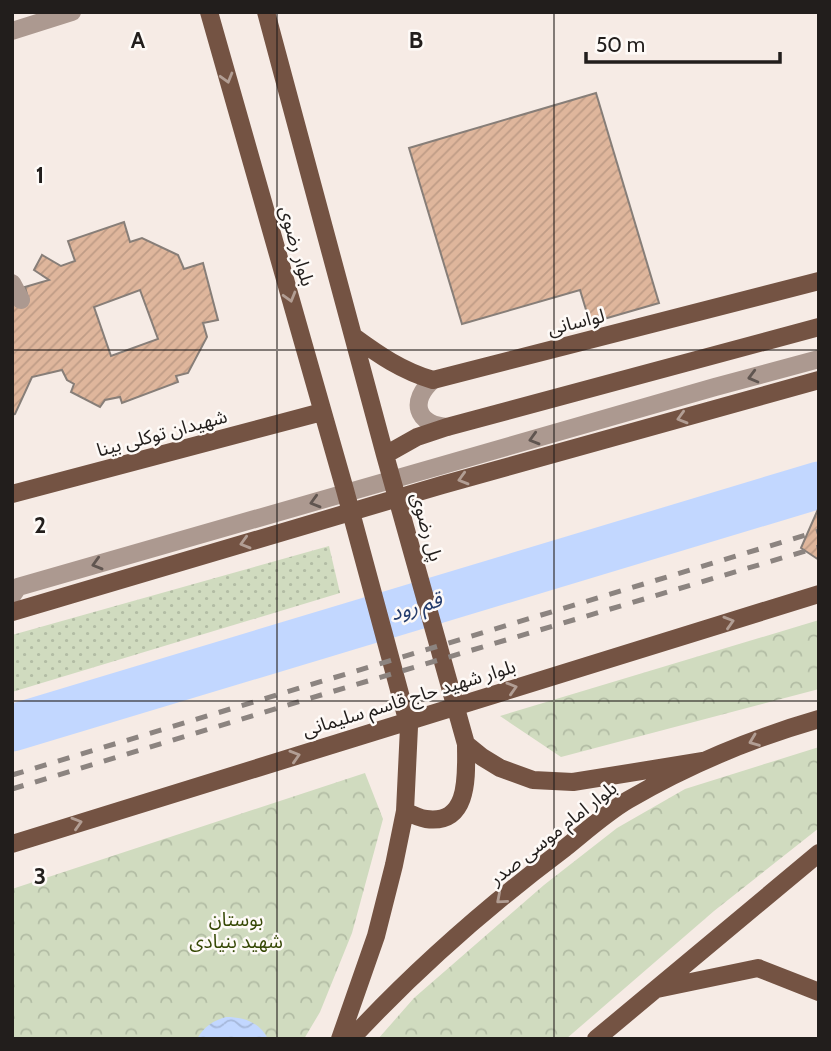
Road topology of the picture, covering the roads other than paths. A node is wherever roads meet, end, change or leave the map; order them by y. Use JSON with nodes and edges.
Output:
{"nodes":[{"id":1,"x":72,"y":12,"type":"edge"},
{"id":2,"x":209,"y":12,"type":"edge"},
{"id":3,"x":266,"y":12,"type":"edge"},
{"id":4,"x":12,"y":31,"type":"edge"},
{"id":5,"x":819,"y":281,"type":"edge"},
{"id":6,"x":12,"y":283,"type":"edge"},
{"id":7,"x":21,"y":300,"type":"dead end"},
{"id":8,"x":819,"y":327,"type":"edge"},
{"id":9,"x":353,"y":336,"type":"junction"},
{"id":10,"x":819,"y":359,"type":"edge"},
{"id":11,"x":433,"y":380,"type":"junction"},
{"id":12,"x":819,"y":380,"type":"edge"},
{"id":13,"x":322,"y":412,"type":"junction"},
{"id":14,"x":447,"y":427,"type":"junction"},
{"id":15,"x":385,"y":455,"type":"junction"},
{"id":16,"x":391,"y":475,"type":"joint"},
{"id":17,"x":12,"y":494,"type":"edge"},
{"id":18,"x":819,"y":594,"type":"edge"},
{"id":19,"x":12,"y":596,"type":"edge"},
{"id":20,"x":12,"y":612,"type":"edge"},
{"id":21,"x":819,"y":719,"type":"edge"},
{"id":22,"x":466,"y":744,"type":"junction"},
{"id":23,"x":703,"y":761,"type":"junction"},
{"id":24,"x":405,"y":811,"type":"junction"},
{"id":25,"x":12,"y":844,"type":"edge"},
{"id":26,"x":819,"y":853,"type":"edge"},
{"id":27,"x":654,"y":989,"type":"junction"},
{"id":28,"x":819,"y":992,"type":"edge"},
{"id":29,"x":340,"y":1039,"type":"edge"},
{"id":30,"x":351,"y":1039,"type":"edge"},
{"id":31,"x":596,"y":1039,"type":"edge"}],
"edges":[{"from":1,"to":4,"type":"street"},
{"from":2,"to":13,"type":"main road","name":"بلوار رضوی","one_way":true},
{"from":3,"to":9,"type":"main road","name":"بلوار رضوی"},
{"from":5,"to":11,"type":"main road","name":"لواسانی"},
{"from":6,"to":7,"type":"street"},
{"from":8,"to":14,"type":"main road"},
{"from":9,"to":11,"type":"main road"},
{"from":9,"to":15,"type":"main road","name":"بلوار رضوی"},
{"from":10,"to":19,"type":"street","one_way":true},
{"from":11,"to":14,"type":"street"},
{"from":12,"to":20,"type":"main road","one_way":true},
{"from":13,"to":17,"type":"main road","name":"شهیدان توکلی بینا"},
{"from":13,"to":24,"type":"main road","name":"بلوار رضوی"},
{"from":14,"to":15,"type":"main road"},
{"from":15,"to":16,"type":"main road","name":"بلوار رضوی"},
{"from":16,"to":22,"type":"main road","name":"پل رضوی"},
{"from":25,"to":18,"type":"main road","name":"بلوار شهید حاج قاسم سلیمانی","one_way":true},
{"from":21,"to":23,"type":"main road","name":"بلوار امام موسی صدر","one_way":true},
{"from":22,"to":23,"type":"main road"},
{"from":22,"to":24,"type":"main road","name":"پل رضوی"},
{"from":23,"to":30,"type":"main road","name":"بلوار امام موسی صدر","one_way":true},
{"from":24,"to":29,"type":"main road"},
{"from":26,"to":27,"type":"main road"},
{"from":27,"to":28,"type":"main road"},
{"from":27,"to":31,"type":"main road"}]}
